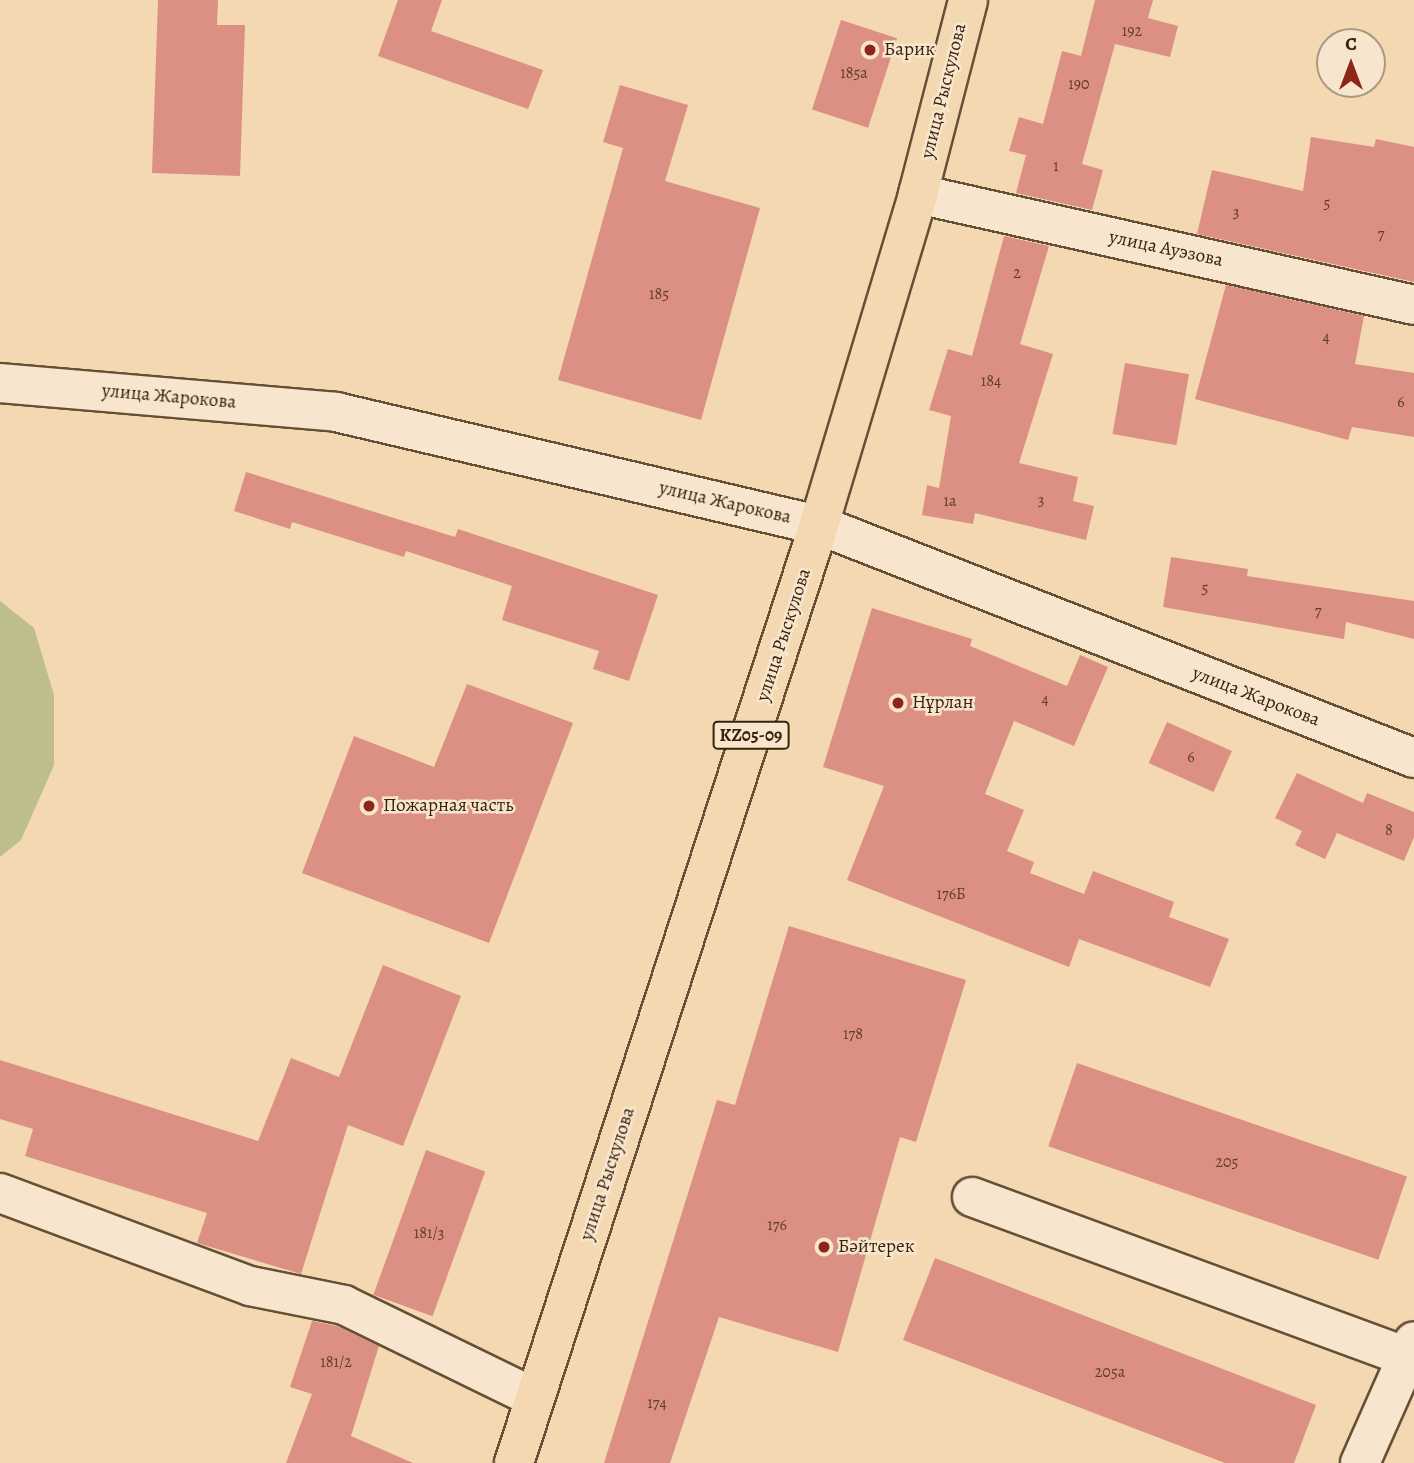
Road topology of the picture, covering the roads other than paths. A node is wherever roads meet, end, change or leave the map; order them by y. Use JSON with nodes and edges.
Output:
{"nodes":[{"id":1,"x":968,"y":0,"type":"edge"},
{"id":2,"x":918,"y":194,"type":"junction"},
{"id":3,"x":1414,"y":305,"type":"edge"},
{"id":4,"x":0,"y":383,"type":"edge"},
{"id":5,"x":819,"y":525,"type":"junction"},
{"id":6,"x":1414,"y":758,"type":"edge"},
{"id":7,"x":0,"y":1193,"type":"edge"},
{"id":8,"x":972,"y":1196,"type":"dead end"},
{"id":9,"x":1410,"y":1349,"type":"edge"},
{"id":10,"x":535,"y":1398,"type":"junction"},
{"id":11,"x":514,"y":1463,"type":"edge"},
{"id":12,"x":1360,"y":1463,"type":"edge"}],
"edges":[{"from":1,"to":2,"type":"main road","name":"улица Рыскулова","number":"KZ05-09"},
{"from":2,"to":3,"type":"street","name":"улица Ауэзова"},
{"from":2,"to":5,"type":"main road","name":"улица Рыскулова","number":"KZ05-09"},
{"from":4,"to":5,"type":"street","name":"улица Жарокова"},
{"from":5,"to":6,"type":"street","name":"улица Жарокова"},
{"from":5,"to":10,"type":"main road","name":"улица Рыскулова","number":"KZ05-09"},
{"from":7,"to":10,"type":"street"},
{"from":8,"to":9,"type":"street"},
{"from":9,"to":12,"type":"street"},
{"from":10,"to":11,"type":"main road","name":"улица Рыскулова","number":"KZ05-09"}]}
